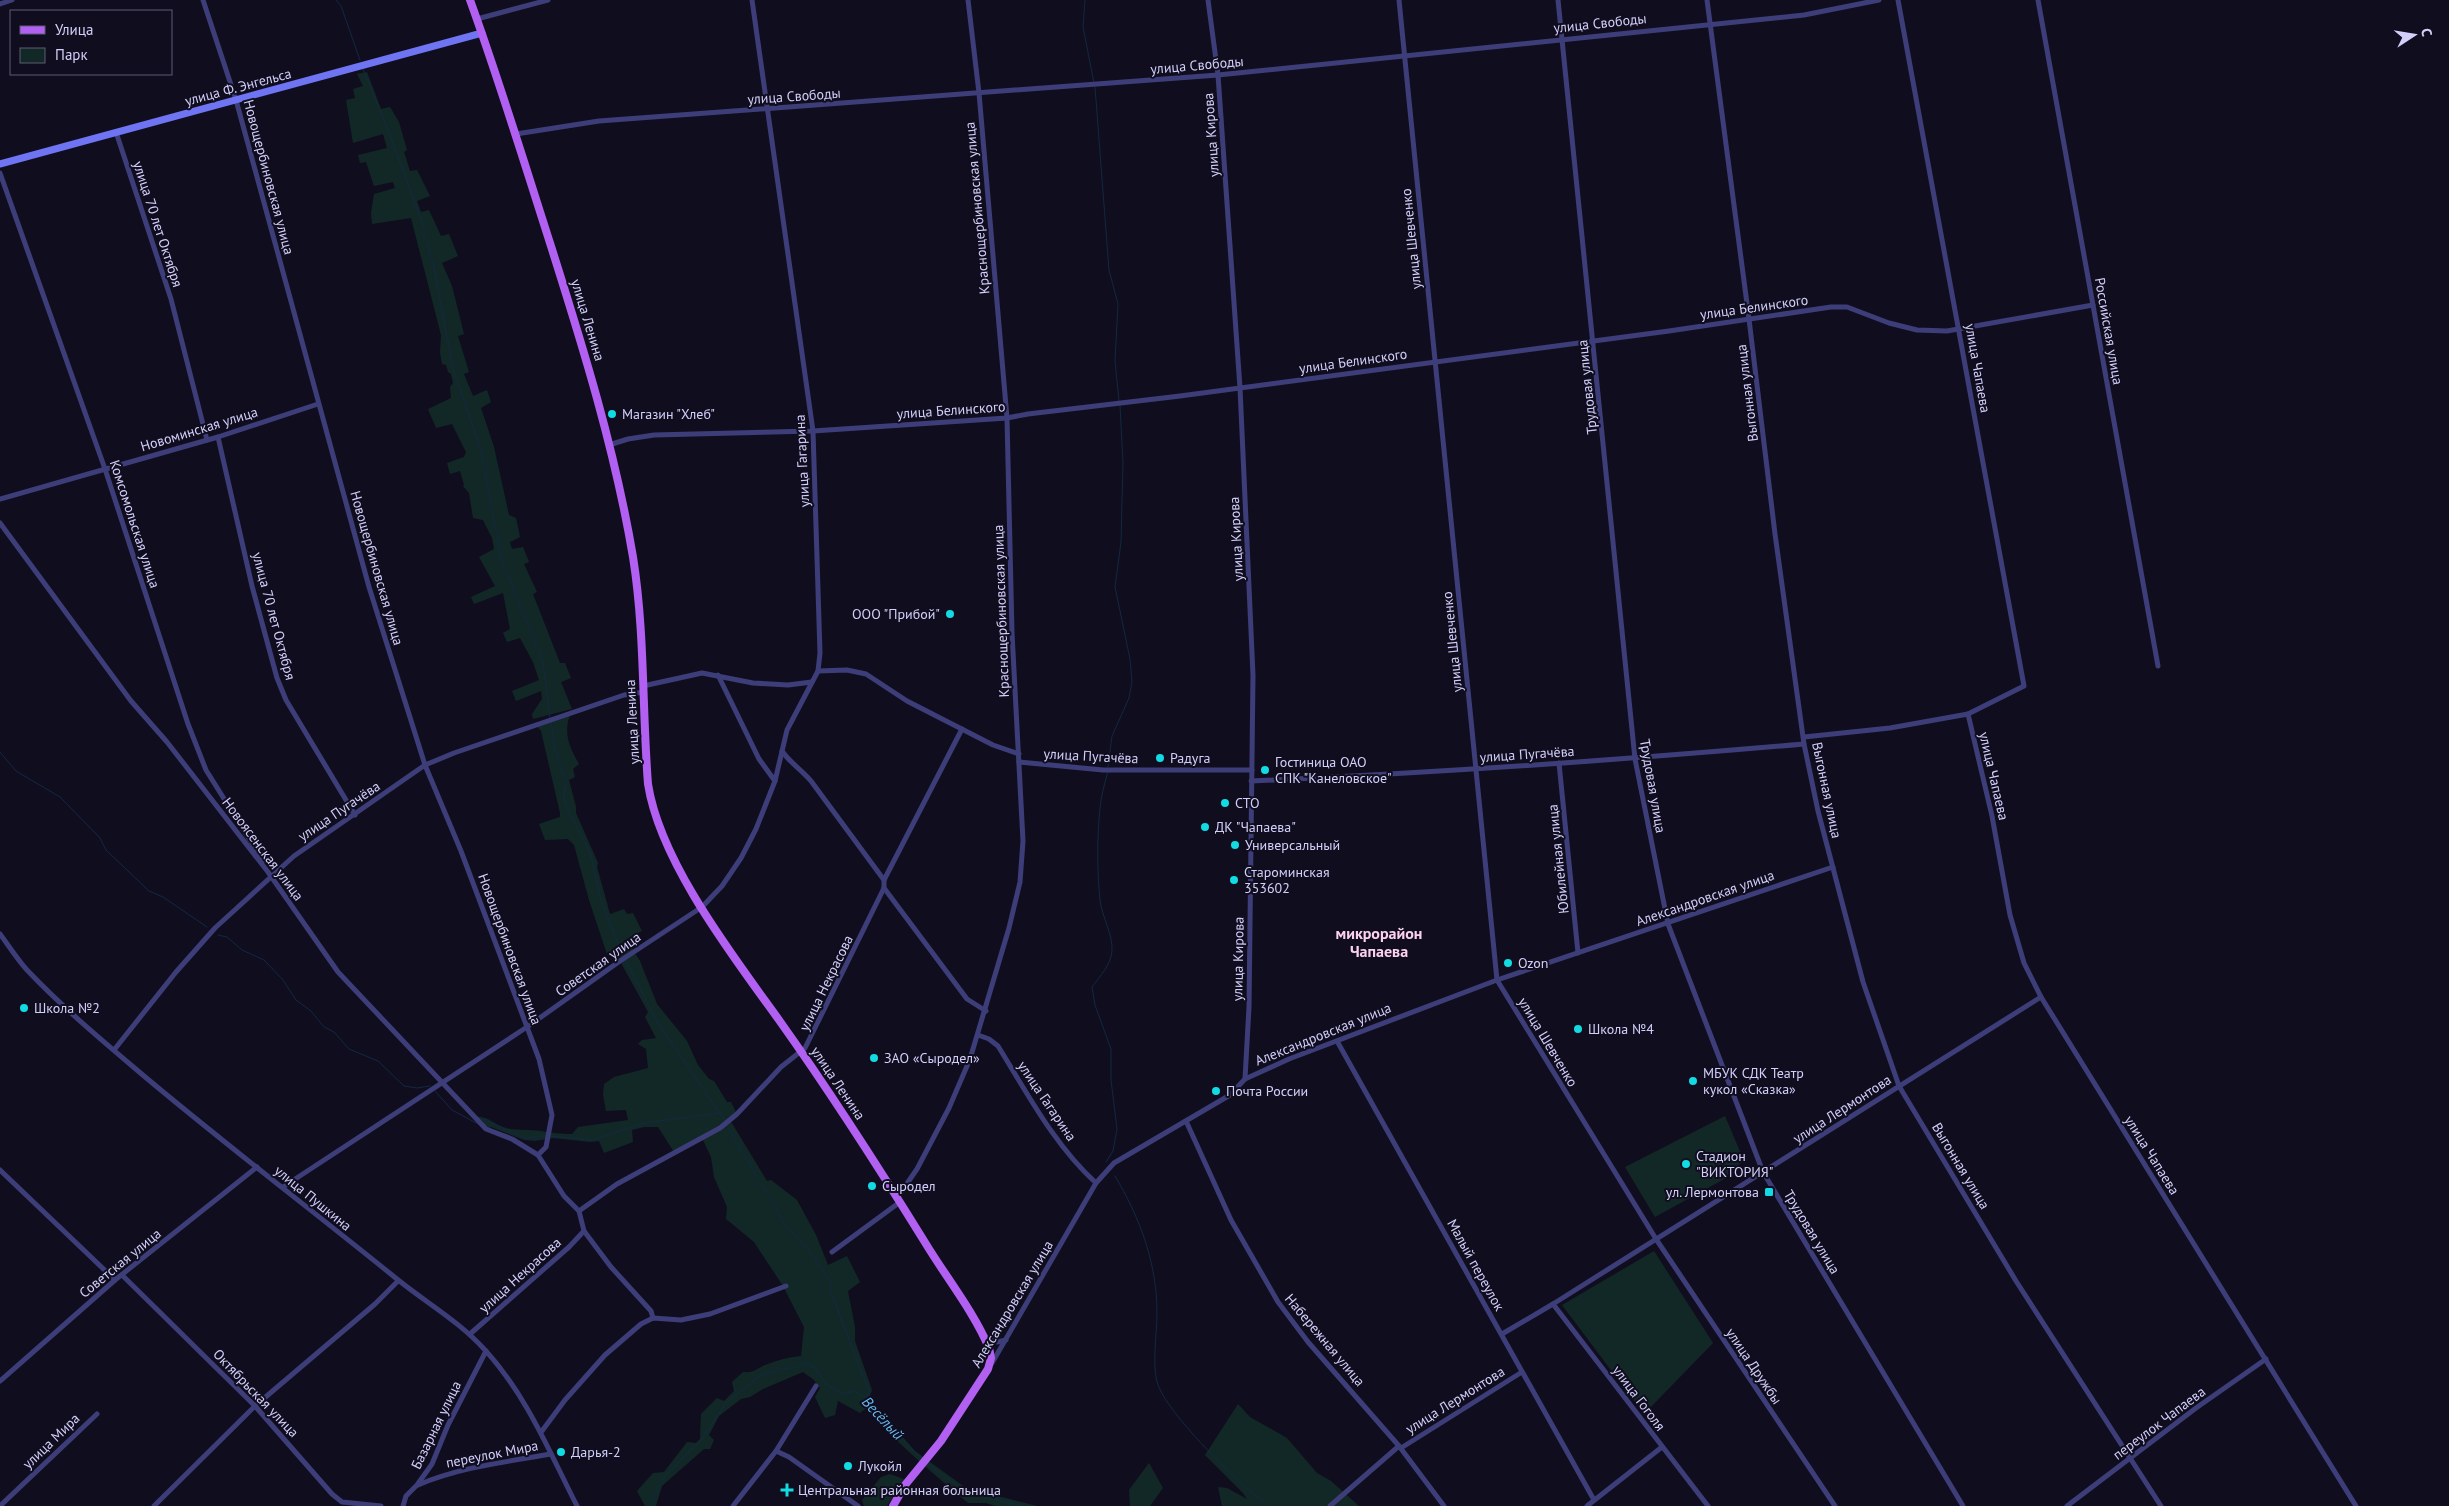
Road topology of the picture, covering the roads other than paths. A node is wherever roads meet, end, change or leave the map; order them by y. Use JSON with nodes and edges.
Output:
{"nodes":[{"id":1,"x":12,"y":0,"type":"edge"},
{"id":2,"x":203,"y":0,"type":"edge"},
{"id":3,"x":470,"y":0,"type":"edge"},
{"id":4,"x":548,"y":0,"type":"edge"},
{"id":5,"x":752,"y":0,"type":"edge"},
{"id":6,"x":968,"y":0,"type":"edge"},
{"id":7,"x":1208,"y":0,"type":"edge"},
{"id":8,"x":1399,"y":0,"type":"edge"},
{"id":9,"x":1558,"y":0,"type":"edge"},
{"id":10,"x":1707,"y":0,"type":"edge"},
{"id":11,"x":1879,"y":0,"type":"edge"},
{"id":12,"x":1898,"y":0,"type":"edge"},
{"id":13,"x":2038,"y":0,"type":"edge"},
{"id":14,"x":0,"y":4,"type":"edge"},
{"id":15,"x":477,"y":19,"type":"junction"},
{"id":16,"x":1710,"y":24,"type":"junction"},
{"id":17,"x":482,"y":33,"type":"junction"},
{"id":18,"x":1562,"y":38,"type":"junction"},
{"id":19,"x":1405,"y":57,"type":"junction"},
{"id":20,"x":1218,"y":75,"type":"junction"},
{"id":21,"x":979,"y":93,"type":"junction"},
{"id":22,"x":236,"y":100,"type":"junction"},
{"id":23,"x":768,"y":110,"type":"junction"},
{"id":24,"x":116,"y":132,"type":"junction"},
{"id":25,"x":516,"y":134,"type":"junction"},
{"id":26,"x":0,"y":164,"type":"edge"},
{"id":27,"x":0,"y":173,"type":"edge"},
{"id":28,"x":2093,"y":305,"type":"junction"},
{"id":29,"x":1749,"y":319,"type":"junction"},
{"id":30,"x":1960,"y":329,"type":"junction"},
{"id":31,"x":1594,"y":340,"type":"junction"},
{"id":32,"x":1434,"y":362,"type":"junction"},
{"id":33,"x":1240,"y":388,"type":"junction"},
{"id":34,"x":318,"y":404,"type":"junction"},
{"id":35,"x":1007,"y":418,"type":"junction"},
{"id":36,"x":813,"y":430,"type":"junction"},
{"id":37,"x":218,"y":437,"type":"junction"},
{"id":38,"x":207,"y":440,"type":"junction"},
{"id":39,"x":609,"y":445,"type":"junction"},
{"id":40,"x":105,"y":469,"type":"junction"},
{"id":41,"x":0,"y":499,"type":"edge"},
{"id":42,"x":0,"y":524,"type":"edge"},
{"id":43,"x":2158,"y":666,"type":"dead end"},
{"id":44,"x":818,"y":671,"type":"junction"},
{"id":45,"x":718,"y":675,"type":"junction"},
{"id":46,"x":812,"y":682,"type":"junction"},
{"id":47,"x":644,"y":689,"type":"junction"},
{"id":48,"x":1968,"y":714,"type":"junction"},
{"id":49,"x":962,"y":728,"type":"junction"},
{"id":50,"x":1804,"y":737,"type":"junction"},
{"id":51,"x":1804,"y":744,"type":"junction"},
{"id":52,"x":782,"y":751,"type":"junction"},
{"id":53,"x":1019,"y":754,"type":"junction"},
{"id":54,"x":1635,"y":759,"type":"junction"},
{"id":55,"x":1019,"y":762,"type":"junction"},
{"id":56,"x":1560,"y":763,"type":"junction"},
{"id":57,"x":425,"y":766,"type":"junction"},
{"id":58,"x":1476,"y":769,"type":"junction"},
{"id":59,"x":1252,"y":770,"type":"junction"},
{"id":60,"x":1251,"y":781,"type":"junction"},
{"id":61,"x":775,"y":782,"type":"junction"},
{"id":62,"x":355,"y":815,"type":"junction"},
{"id":63,"x":1833,"y":867,"type":"junction"},
{"id":64,"x":269,"y":873,"type":"junction"},
{"id":65,"x":884,"y":880,"type":"junction"},
{"id":66,"x":884,"y":888,"type":"junction"},
{"id":67,"x":892,"y":898,"type":"junction"},
{"id":68,"x":878,"y":900,"type":"junction"},
{"id":69,"x":702,"y":907,"type":"junction"},
{"id":70,"x":1668,"y":924,"type":"junction"},
{"id":71,"x":0,"y":934,"type":"edge"},
{"id":72,"x":1578,"y":954,"type":"junction"},
{"id":73,"x":1497,"y":980,"type":"junction"},
{"id":74,"x":2041,"y":997,"type":"junction"},
{"id":75,"x":986,"y":1011,"type":"junction"},
{"id":76,"x":527,"y":1027,"type":"junction"},
{"id":77,"x":978,"y":1035,"type":"junction"},
{"id":78,"x":1337,"y":1041,"type":"junction"},
{"id":79,"x":114,"y":1050,"type":"junction"},
{"id":80,"x":802,"y":1052,"type":"junction"},
{"id":81,"x":1245,"y":1079,"type":"junction"},
{"id":82,"x":442,"y":1083,"type":"junction"},
{"id":83,"x":1899,"y":1086,"type":"junction"},
{"id":84,"x":1186,"y":1121,"type":"junction"},
{"id":85,"x":538,"y":1155,"type":"junction"},
{"id":86,"x":257,"y":1167,"type":"junction"},
{"id":87,"x":0,"y":1170,"type":"edge"},
{"id":88,"x":1763,"y":1172,"type":"junction"},
{"id":89,"x":1096,"y":1183,"type":"junction"},
{"id":90,"x":284,"y":1187,"type":"junction"},
{"id":91,"x":898,"y":1200,"type":"junction"},
{"id":92,"x":579,"y":1211,"type":"junction"},
{"id":93,"x":584,"y":1231,"type":"junction"},
{"id":94,"x":1656,"y":1239,"type":"junction"},
{"id":95,"x":832,"y":1252,"type":"dead end"},
{"id":96,"x":122,"y":1275,"type":"junction"},
{"id":97,"x":114,"y":1280,"type":"junction"},
{"id":98,"x":398,"y":1280,"type":"junction"},
{"id":99,"x":786,"y":1286,"type":"dead end"},
{"id":100,"x":1553,"y":1304,"type":"junction"},
{"id":101,"x":653,"y":1318,"type":"junction"},
{"id":102,"x":470,"y":1334,"type":"junction"},
{"id":103,"x":1502,"y":1334,"type":"junction"},
{"id":104,"x":984,"y":1337,"type":"junction"},
{"id":105,"x":1006,"y":1340,"type":"junction"},
{"id":106,"x":486,"y":1350,"type":"junction"},
{"id":107,"x":2266,"y":1359,"type":"junction"},
{"id":108,"x":988,"y":1369,"type":"junction"},
{"id":109,"x":1522,"y":1372,"type":"junction"},
{"id":110,"x":0,"y":1381,"type":"edge"},
{"id":111,"x":816,"y":1386,"type":"dead end"},
{"id":112,"x":255,"y":1406,"type":"junction"},
{"id":113,"x":97,"y":1414,"type":"dead end"},
{"id":114,"x":542,"y":1431,"type":"junction"},
{"id":115,"x":1400,"y":1447,"type":"junction"},
{"id":116,"x":1662,"y":1447,"type":"junction"},
{"id":117,"x":776,"y":1450,"type":"junction"},
{"id":118,"x":551,"y":1454,"type":"junction"},
{"id":119,"x":2131,"y":1457,"type":"junction"},
{"id":120,"x":429,"y":1470,"type":"junction"},
{"id":121,"x":437,"y":1476,"type":"junction"},
{"id":122,"x":417,"y":1485,"type":"junction"},
{"id":123,"x":1594,"y":1500,"type":"junction"},
{"id":124,"x":0,"y":1506,"type":"edge"},
{"id":125,"x":154,"y":1506,"type":"edge"},
{"id":126,"x":381,"y":1506,"type":"edge"},
{"id":127,"x":403,"y":1506,"type":"edge"},
{"id":128,"x":577,"y":1506,"type":"edge"},
{"id":129,"x":733,"y":1506,"type":"edge"},
{"id":130,"x":858,"y":1506,"type":"edge"},
{"id":131,"x":893,"y":1506,"type":"edge"},
{"id":132,"x":1330,"y":1506,"type":"edge"},
{"id":133,"x":1444,"y":1506,"type":"edge"},
{"id":134,"x":1587,"y":1506,"type":"edge"},
{"id":135,"x":1708,"y":1506,"type":"edge"},
{"id":136,"x":1835,"y":1506,"type":"edge"},
{"id":137,"x":1963,"y":1506,"type":"edge"},
{"id":138,"x":2067,"y":1506,"type":"edge"},
{"id":139,"x":2162,"y":1506,"type":"edge"},
{"id":140,"x":2356,"y":1506,"type":"edge"}],
"edges":[{"from":1,"to":14,"type":"street"},
{"from":2,"to":22,"type":"street","name":"Новощербиновская улица"},
{"from":3,"to":15,"type":"main road","name":"улица Ленина"},
{"from":4,"to":15,"type":"street"},
{"from":5,"to":23,"type":"street","name":"улица Гагарина"},
{"from":6,"to":21,"type":"street","name":"Краснощербиновская улица"},
{"from":7,"to":20,"type":"street","name":"улица Кирова"},
{"from":8,"to":19,"type":"street","name":"улица Шевченко"},
{"from":9,"to":18,"type":"street","name":"Трудовая улица"},
{"from":10,"to":16,"type":"street","name":"Выгонная улица"},
{"from":11,"to":16,"type":"street","name":"улица Свободы"},
{"from":12,"to":30,"type":"street","name":"улица Чапаева"},
{"from":13,"to":28,"type":"street","name":"Российская улица"},
{"from":15,"to":17,"type":"main road","name":"улица Ленина"},
{"from":16,"to":18,"type":"street","name":"улица Свободы"},
{"from":16,"to":29,"type":"street","name":"Выгонная улица"},
{"from":17,"to":22,"type":"main road","name":"улица Ф. Энгельса"},
{"from":17,"to":25,"type":"main road","name":"улица Ленина"},
{"from":18,"to":19,"type":"street","name":"улица Свободы"},
{"from":18,"to":31,"type":"street","name":"Трудовая улица"},
{"from":19,"to":20,"type":"street","name":"улица Свободы"},
{"from":19,"to":32,"type":"street","name":"улица Шевченко"},
{"from":20,"to":21,"type":"street","name":"улица Свободы"},
{"from":20,"to":33,"type":"street","name":"улица Кирова"},
{"from":21,"to":23,"type":"street","name":"улица Свободы"},
{"from":21,"to":35,"type":"street","name":"Краснощербиновская улица"},
{"from":22,"to":24,"type":"main road","name":"улица Ф. Энгельса"},
{"from":22,"to":34,"type":"street","name":"Новощербиновская улица"},
{"from":23,"to":25,"type":"street","name":"улица Свободы"},
{"from":23,"to":36,"type":"street","name":"улица Гагарина"},
{"from":24,"to":26,"type":"main road","name":"улица Ф. Энгельса"},
{"from":24,"to":38,"type":"street","name":"улица 70 лет Октября"},
{"from":25,"to":39,"type":"main road","name":"улица Ленина"},
{"from":27,"to":40,"type":"street","name":"Комсомольская улица"},
{"from":28,"to":30,"type":"street","name":"улица Белинского"},
{"from":28,"to":43,"type":"street","name":"Российская улица"},
{"from":29,"to":30,"type":"street","name":"улица Белинского"},
{"from":29,"to":31,"type":"street","name":"улица Белинского"},
{"from":29,"to":50,"type":"street","name":"Выгонная улица"},
{"from":30,"to":48,"type":"street","name":"улица Чапаева"},
{"from":31,"to":32,"type":"street","name":"улица Белинского"},
{"from":31,"to":54,"type":"street","name":"Трудовая улица"},
{"from":32,"to":33,"type":"street","name":"улица Белинского"},
{"from":32,"to":58,"type":"street","name":"улица Шевченко"},
{"from":33,"to":35,"type":"street","name":"улица Белинского"},
{"from":33,"to":59,"type":"street","name":"улица Кирова"},
{"from":34,"to":37,"type":"street","name":"Новоминская улица"},
{"from":34,"to":57,"type":"street","name":"Новощербиновская улица"},
{"from":35,"to":36,"type":"street","name":"улица Белинского"},
{"from":35,"to":53,"type":"street","name":"Краснощербиновская улица"},
{"from":36,"to":39,"type":"street","name":"улица Белинского"},
{"from":36,"to":44,"type":"street","name":"улица Гагарина"},
{"from":37,"to":38,"type":"street","name":"Новоминская улица"},
{"from":37,"to":62,"type":"street","name":"улица 70 лет Октября"},
{"from":38,"to":40,"type":"street","name":"Новоминская улица"},
{"from":39,"to":47,"type":"main road","name":"улица Ленина"},
{"from":40,"to":41,"type":"street","name":"Новоминская улица"},
{"from":40,"to":64,"type":"street","name":"Комсомольская улица"},
{"from":42,"to":64,"type":"street","name":"Новоясенская улица"},
{"from":44,"to":46,"type":"street","name":"улица Гагарина"},
{"from":44,"to":49,"type":"street"},
{"from":45,"to":46,"type":"street","name":"улица Пугачёва"},
{"from":45,"to":47,"type":"street","name":"улица Пугачёва"},
{"from":45,"to":61,"type":"street"},
{"from":46,"to":52,"type":"street","name":"улица Гагарина"},
{"from":47,"to":57,"type":"street","name":"улица Пугачёва"},
{"from":47,"to":69,"type":"main road","name":"улица Ленина"},
{"from":48,"to":50,"type":"street"},
{"from":48,"to":74,"type":"street","name":"улица Чапаева"},
{"from":49,"to":53,"type":"street"},
{"from":49,"to":65,"type":"street","name":"улица Некрасова"},
{"from":50,"to":51,"type":"street","name":"Выгонная улица"},
{"from":51,"to":54,"type":"street","name":"улица Пугачёва"},
{"from":51,"to":63,"type":"street","name":"Выгонная улица"},
{"from":52,"to":61,"type":"street","name":"Советская улица"},
{"from":52,"to":65,"type":"street"},
{"from":53,"to":55,"type":"street","name":"Краснощербиновская улица"},
{"from":54,"to":56,"type":"street","name":"улица Пугачёва"},
{"from":54,"to":70,"type":"street","name":"Трудовая улица"},
{"from":55,"to":59,"type":"street","name":"улица Пугачёва"},
{"from":55,"to":75,"type":"street","name":"Краснощербиновская улица"},
{"from":56,"to":58,"type":"street","name":"улица Пугачёва"},
{"from":56,"to":72,"type":"street","name":"Юбилейная улица"},
{"from":57,"to":62,"type":"street","name":"улица Пугачёва"},
{"from":57,"to":76,"type":"street","name":"Новощербиновская улица"},
{"from":58,"to":60,"type":"street","name":"улица Пугачёва"},
{"from":58,"to":73,"type":"street","name":"улица Шевченко"},
{"from":59,"to":60,"type":"street","name":"улица Кирова"},
{"from":60,"to":81,"type":"street","name":"улица Кирова"},
{"from":61,"to":69,"type":"street","name":"Советская улица"},
{"from":62,"to":64,"type":"street","name":"улица Пугачёва"},
{"from":63,"to":70,"type":"street","name":"Александровская улица"},
{"from":63,"to":83,"type":"street","name":"Выгонная улица"},
{"from":64,"to":79,"type":"street","name":"улица Пугачёва"},
{"from":64,"to":82,"type":"street","name":"Новоясенская улица"},
{"from":65,"to":66,"type":"street","name":"улица Некрасова"},
{"from":66,"to":67,"type":"street"},
{"from":66,"to":68,"type":"street","name":"улица Некрасова"},
{"from":67,"to":68,"type":"street"},
{"from":67,"to":75,"type":"street"},
{"from":68,"to":80,"type":"street","name":"улица Некрасова"},
{"from":69,"to":76,"type":"street","name":"Советская улица"},
{"from":69,"to":80,"type":"main road","name":"улица Ленина"},
{"from":70,"to":72,"type":"street","name":"Александровская улица"},
{"from":70,"to":88,"type":"street","name":"Трудовая улица"},
{"from":71,"to":79,"type":"street","name":"улица Пушкина"},
{"from":72,"to":73,"type":"street","name":"Александровская улица"},
{"from":73,"to":78,"type":"street","name":"Александровская улица"},
{"from":73,"to":94,"type":"street","name":"улица Шевченко"},
{"from":74,"to":83,"type":"street","name":"улица Лермонтова"},
{"from":74,"to":107,"type":"street","name":"улица Чапаева"},
{"from":75,"to":77,"type":"street","name":"Краснощербиновская улица"},
{"from":76,"to":82,"type":"street","name":"Советская улица"},
{"from":76,"to":85,"type":"street","name":"Новощербиновская улица"},
{"from":77,"to":89,"type":"street","name":"улица Гагарина"},
{"from":77,"to":91,"type":"street","name":"Краснощербиновская улица"},
{"from":78,"to":81,"type":"street","name":"Александровская улица"},
{"from":78,"to":103,"type":"street","name":"Малый переулок"},
{"from":79,"to":86,"type":"street","name":"улица Пушкина"},
{"from":80,"to":91,"type":"main road","name":"улица Ленина"},
{"from":80,"to":92,"type":"street","name":"улица Некрасова"},
{"from":81,"to":84,"type":"street","name":"Александровская улица"},
{"from":82,"to":85,"type":"street","name":"Новоясенская улица"},
{"from":82,"to":90,"type":"street","name":"Советская улица"},
{"from":83,"to":88,"type":"street","name":"улица Лермонтова"},
{"from":83,"to":119,"type":"street","name":"Выгонная улица"},
{"from":84,"to":89,"type":"street","name":"Александровская улица"},
{"from":84,"to":115,"type":"street","name":"Набережная улица"},
{"from":85,"to":92,"type":"street"},
{"from":86,"to":90,"type":"street","name":"улица Пушкина"},
{"from":86,"to":96,"type":"street","name":"Советская улица"},
{"from":87,"to":97,"type":"street"},
{"from":88,"to":94,"type":"street","name":"улица Лермонтова"},
{"from":88,"to":137,"type":"street","name":"Трудовая улица"},
{"from":89,"to":105,"type":"street","name":"Александровская улица"},
{"from":90,"to":98,"type":"street","name":"улица Пушкина"},
{"from":91,"to":95,"type":"street"},
{"from":91,"to":104,"type":"main road","name":"улица Ленина"},
{"from":92,"to":93,"type":"street"},
{"from":93,"to":101,"type":"street"},
{"from":93,"to":102,"type":"street","name":"улица Некрасова"},
{"from":94,"to":100,"type":"street","name":"улица Лермонтова"},
{"from":94,"to":136,"type":"street","name":"улица Дружбы"},
{"from":96,"to":97,"type":"street","name":"Советская улица"},
{"from":96,"to":112,"type":"street","name":"Октябрьская улица"},
{"from":97,"to":110,"type":"street","name":"Советская улица"},
{"from":98,"to":102,"type":"street","name":"улица Пушкина"},
{"from":98,"to":112,"type":"street"},
{"from":99,"to":101,"type":"street"},
{"from":100,"to":103,"type":"street","name":"улица Лермонтова"},
{"from":100,"to":116,"type":"street","name":"улица Гоголя"},
{"from":101,"to":114,"type":"street"},
{"from":102,"to":106,"type":"street","name":"улица Пушкина"},
{"from":103,"to":109,"type":"street","name":"Малый переулок"},
{"from":104,"to":105,"type":"street"},
{"from":104,"to":108,"type":"main road","name":"улица Ленина"},
{"from":105,"to":108,"type":"street","name":"Александровская улица"},
{"from":106,"to":114,"type":"street","name":"улица Пушкина"},
{"from":106,"to":120,"type":"street","name":"Базарная улица"},
{"from":107,"to":119,"type":"street","name":"переулок Чапаева"},
{"from":107,"to":140,"type":"street","name":"улица Чапаева"},
{"from":108,"to":131,"type":"main road","name":"Александровская улица"},
{"from":109,"to":115,"type":"street","name":"улица Лермонтова"},
{"from":109,"to":123,"type":"street","name":"Малый переулок"},
{"from":111,"to":117,"type":"street"},
{"from":112,"to":125,"type":"street"},
{"from":112,"to":126,"type":"street","name":"Октябрьская улица"},
{"from":113,"to":124,"type":"street","name":"улица Мира"},
{"from":114,"to":118,"type":"street","name":"улица Пушкина"},
{"from":115,"to":132,"type":"street","name":"улица Лермонтова"},
{"from":115,"to":133,"type":"street","name":"Набережная улица"},
{"from":116,"to":123,"type":"street"},
{"from":116,"to":135,"type":"street","name":"улица Гоголя"},
{"from":117,"to":129,"type":"street"},
{"from":117,"to":130,"type":"street"},
{"from":118,"to":121,"type":"street","name":"переулок Мира"},
{"from":118,"to":128,"type":"street","name":"улица Пушкина"},
{"from":119,"to":138,"type":"street","name":"переулок Чапаева"},
{"from":119,"to":139,"type":"street","name":"Выгонная улица"},
{"from":120,"to":121,"type":"street","name":"переулок Мира"},
{"from":120,"to":122,"type":"street","name":"Базарная улица"},
{"from":121,"to":122,"type":"street","name":"переулок Мира"},
{"from":122,"to":127,"type":"street","name":"Базарная улица"},
{"from":123,"to":134,"type":"street"}]}
